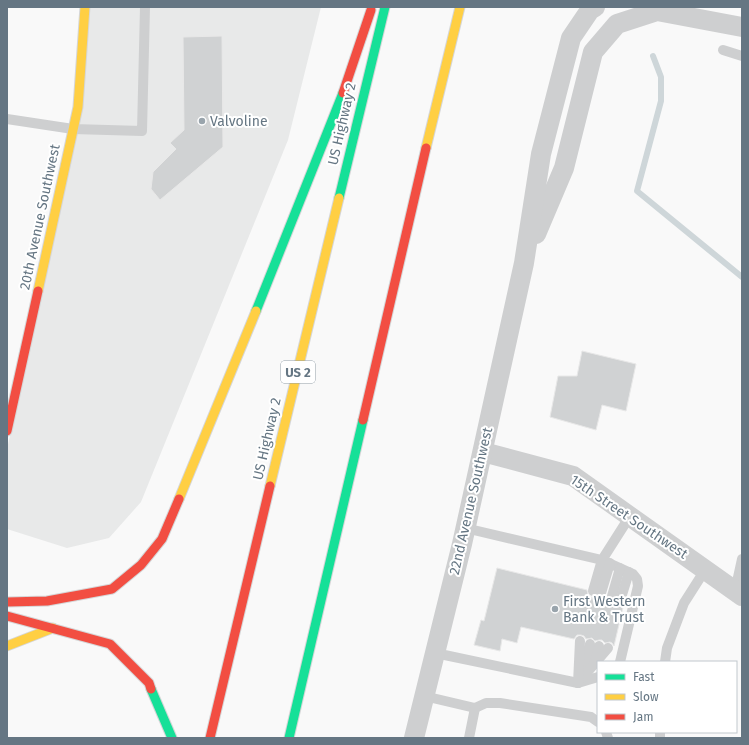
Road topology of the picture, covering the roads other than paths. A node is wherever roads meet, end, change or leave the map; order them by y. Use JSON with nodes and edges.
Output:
{"nodes":[{"id":1,"x":84,"y":7,"type":"edge"},
{"id":2,"x":145,"y":7,"type":"edge"},
{"id":3,"x":372,"y":7,"type":"edge"},
{"id":4,"x":385,"y":7,"type":"edge"},
{"id":5,"x":460,"y":7,"type":"edge"},
{"id":6,"x":595,"y":7,"type":"edge"},
{"id":7,"x":742,"y":27,"type":"edge"},
{"id":8,"x":723,"y":50,"type":"dead end"},
{"id":9,"x":742,"y":56,"type":"edge"},
{"id":10,"x":7,"y":119,"type":"edge"},
{"id":11,"x":73,"y":129,"type":"junction"},
{"id":12,"x":524,"y":263,"type":"junction"},
{"id":13,"x":7,"y":431,"type":"edge"},
{"id":14,"x":483,"y":452,"type":"junction"},
{"id":15,"x":630,"y":516,"type":"junction"},
{"id":16,"x":465,"y":528,"type":"junction"},
{"id":17,"x":742,"y":559,"type":"edge"},
{"id":18,"x":606,"y":561,"type":"junction"},
{"id":19,"x":625,"y":570,"type":"junction"},
{"id":20,"x":705,"y":570,"type":"junction"},
{"id":21,"x":597,"y":592,"type":"dead end"},
{"id":22,"x":738,"y":594,"type":"edge"},
{"id":23,"x":617,"y":597,"type":"dead end"},
{"id":24,"x":7,"y":602,"type":"edge"},
{"id":25,"x":7,"y":616,"type":"edge"},
{"id":26,"x":53,"y":628,"type":"junction"},
{"id":27,"x":7,"y":646,"type":"edge"},
{"id":28,"x":435,"y":653,"type":"junction"},
{"id":29,"x":620,"y":661,"type":"edge"},
{"id":30,"x":665,"y":661,"type":"edge"},
{"id":31,"x":597,"y":677,"type":"edge"},
{"id":32,"x":578,"y":683,"type":"junction"},
{"id":33,"x":424,"y":696,"type":"junction"},
{"id":34,"x":475,"y":708,"type":"junction"},
{"id":35,"x":597,"y":721,"type":"edge"},
{"id":36,"x":172,"y":738,"type":"edge"},
{"id":37,"x":210,"y":738,"type":"edge"},
{"id":38,"x":289,"y":738,"type":"edge"},
{"id":39,"x":414,"y":738,"type":"edge"},
{"id":40,"x":469,"y":738,"type":"edge"}],
"edges":[{"from":1,"to":11,"type":"main road","name":"20th Avenue Southwest"},
{"from":2,"to":11,"type":"lane"},
{"from":3,"to":24,"type":"main road"},
{"from":4,"to":37,"type":"main road","name":"US Highway 2","number":"US 2"},
{"from":5,"to":38,"type":"main road"},
{"from":6,"to":12,"type":"street","name":"22nd Avenue Southwest"},
{"from":7,"to":12,"type":"street","name":"22nd Avenue Southwest"},
{"from":8,"to":9,"type":"lane"},
{"from":10,"to":11,"type":"lane"},
{"from":11,"to":13,"type":"main road","name":"20th Avenue Southwest"},
{"from":12,"to":14,"type":"street","name":"22nd Avenue Southwest"},
{"from":14,"to":15,"type":"street","name":"15th Street Southwest"},
{"from":14,"to":16,"type":"street","name":"22nd Avenue Southwest"},
{"from":15,"to":18,"type":"lane"},
{"from":15,"to":20,"type":"street","name":"15th Street Southwest"},
{"from":16,"to":18,"type":"lane"},
{"from":16,"to":28,"type":"street","name":"22nd Avenue Southwest"},
{"from":17,"to":22,"type":"lane"},
{"from":18,"to":19,"type":"lane"},
{"from":18,"to":21,"type":"lane"},
{"from":19,"to":23,"type":"lane"},
{"from":19,"to":29,"type":"lane"},
{"from":20,"to":22,"type":"street","name":"15th Street Southwest"},
{"from":20,"to":30,"type":"lane"},
{"from":25,"to":26,"type":"main road"},
{"from":26,"to":27,"type":"main road"},
{"from":26,"to":36,"type":"main road"},
{"from":28,"to":32,"type":"lane"},
{"from":28,"to":33,"type":"street","name":"22nd Avenue Southwest"},
{"from":31,"to":32,"type":"lane"},
{"from":32,"to":32,"type":"lane"},
{"from":33,"to":34,"type":"lane"},
{"from":33,"to":39,"type":"street","name":"22nd Avenue Southwest"},
{"from":34,"to":35,"type":"lane"},
{"from":34,"to":40,"type":"lane"}]}
